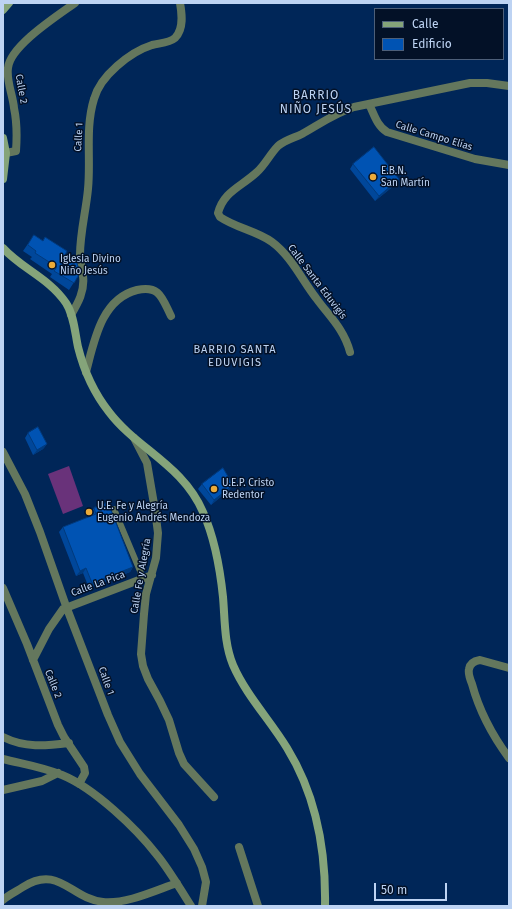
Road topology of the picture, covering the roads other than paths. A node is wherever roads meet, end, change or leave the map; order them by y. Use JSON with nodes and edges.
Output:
{"nodes":[{"id":1,"x":8,"y":3,"type":"edge"},
{"id":2,"x":75,"y":3,"type":"edge"},
{"id":3,"x":180,"y":3,"type":"edge"},
{"id":4,"x":3,"y":10,"type":"edge"},
{"id":5,"x":509,"y":86,"type":"edge"},
{"id":6,"x":369,"y":104,"type":"junction"},
{"id":7,"x":3,"y":138,"type":"edge"},
{"id":8,"x":6,"y":153,"type":"junction"},
{"id":9,"x":509,"y":165,"type":"edge"},
{"id":10,"x":3,"y":179,"type":"edge"},
{"id":11,"x":3,"y":248,"type":"edge"},
{"id":12,"x":71,"y":315,"type":"junction"},
{"id":13,"x":171,"y":316,"type":"dead end"},
{"id":14,"x":350,"y":352,"type":"dead end"},
{"id":15,"x":86,"y":372,"type":"junction"},
{"id":16,"x":134,"y":438,"type":"junction"},
{"id":17,"x":3,"y":452,"type":"edge"},
{"id":18,"x":114,"y":509,"type":"dead end"},
{"id":19,"x":152,"y":574,"type":"junction"},
{"id":20,"x":143,"y":578,"type":"junction"},
{"id":21,"x":3,"y":588,"type":"edge"},
{"id":22,"x":66,"y":606,"type":"junction"},
{"id":23,"x":33,"y":660,"type":"junction"},
{"id":24,"x":509,"y":668,"type":"edge"},
{"id":25,"x":3,"y":737,"type":"edge"},
{"id":26,"x":69,"y":743,"type":"junction"},
{"id":27,"x":509,"y":758,"type":"edge"},
{"id":28,"x":3,"y":759,"type":"edge"},
{"id":29,"x":58,"y":773,"type":"junction"},
{"id":30,"x":79,"y":784,"type":"junction"},
{"id":31,"x":3,"y":790,"type":"edge"},
{"id":32,"x":214,"y":797,"type":"dead end"},
{"id":33,"x":239,"y":847,"type":"dead end"},
{"id":34,"x":177,"y":883,"type":"junction"},
{"id":35,"x":3,"y":900,"type":"edge"},
{"id":36,"x":191,"y":906,"type":"edge"},
{"id":37,"x":202,"y":906,"type":"edge"},
{"id":38,"x":258,"y":906,"type":"edge"},
{"id":39,"x":325,"y":906,"type":"edge"}],
"edges":[{"from":1,"to":4,"type":"main road"},
{"from":2,"to":8,"type":"street","name":"Calle 2"},
{"from":3,"to":12,"type":"street","name":"Calle 1"},
{"from":5,"to":6,"type":"street"},
{"from":6,"to":9,"type":"street","name":"Calle Campo Elías"},
{"from":6,"to":14,"type":"street","name":"Calle Santa Eduvigis"},
{"from":7,"to":8,"type":"main road"},
{"from":8,"to":10,"type":"main road"},
{"from":11,"to":12,"type":"main road"},
{"from":12,"to":15,"type":"main road"},
{"from":13,"to":15,"type":"street"},
{"from":15,"to":16,"type":"main road"},
{"from":16,"to":19,"type":"street","name":"Calle Fe y Alegría"},
{"from":16,"to":39,"type":"main road"},
{"from":17,"to":22,"type":"street","name":"Calle 1"},
{"from":18,"to":20,"type":"lane"},
{"from":19,"to":20,"type":"street","name":"Calle La Pica"},
{"from":19,"to":32,"type":"street","name":"Calle Fe y Alegría"},
{"from":20,"to":22,"type":"street","name":"Calle La Pica"},
{"from":21,"to":23,"type":"street","name":"Calle 2"},
{"from":22,"to":23,"type":"street","name":"Calle La Pica"},
{"from":22,"to":37,"type":"street","name":"Calle 1"},
{"from":23,"to":26,"type":"street","name":"Calle 2"},
{"from":24,"to":27,"type":"street"},
{"from":25,"to":26,"type":"street"},
{"from":26,"to":30,"type":"street","name":"Calle 2"},
{"from":28,"to":29,"type":"street"},
{"from":29,"to":30,"type":"street"},
{"from":29,"to":31,"type":"street"},
{"from":30,"to":34,"type":"street"},
{"from":33,"to":38,"type":"street"},
{"from":34,"to":35,"type":"street"},
{"from":34,"to":36,"type":"street"}]}
